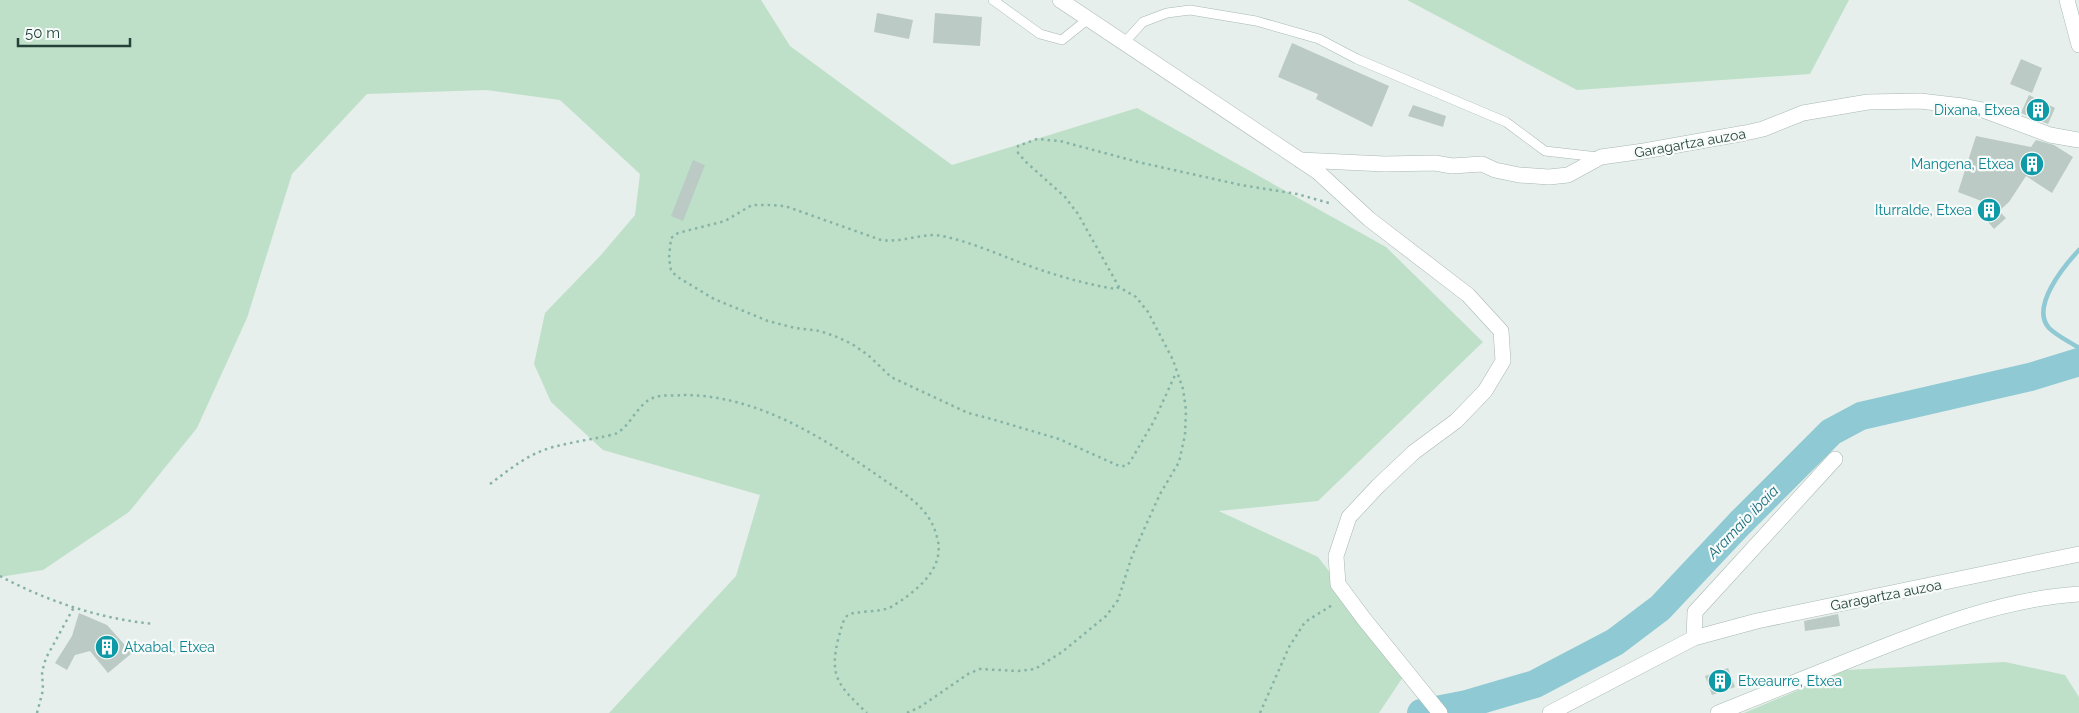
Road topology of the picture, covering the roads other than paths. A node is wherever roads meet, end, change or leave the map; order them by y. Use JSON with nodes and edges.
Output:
{"nodes":[{"id":1,"x":993,"y":0,"type":"edge"},
{"id":2,"x":1060,"y":0,"type":"edge"},
{"id":3,"x":2072,"y":4,"type":"edge"},
{"id":4,"x":1088,"y":19,"type":"junction"},
{"id":5,"x":1124,"y":43,"type":"junction"},
{"id":6,"x":2079,"y":45,"type":"edge"},
{"id":7,"x":2079,"y":140,"type":"edge"},
{"id":8,"x":1601,"y":157,"type":"junction"},
{"id":9,"x":1299,"y":160,"type":"junction"},
{"id":10,"x":1835,"y":460,"type":"dead end"},
{"id":11,"x":2079,"y":554,"type":"edge"},
{"id":12,"x":2079,"y":594,"type":"edge"},
{"id":13,"x":1694,"y":638,"type":"junction"},
{"id":14,"x":1440,"y":713,"type":"edge"},
{"id":15,"x":1550,"y":713,"type":"edge"},
{"id":16,"x":1718,"y":713,"type":"edge"}],
"edges":[{"from":1,"to":4,"type":"lane"},
{"from":2,"to":4,"type":"street"},
{"from":3,"to":6,"type":"street"},
{"from":4,"to":5,"type":"street"},
{"from":5,"to":8,"type":"lane"},
{"from":5,"to":9,"type":"street"},
{"from":7,"to":8,"type":"street","name":"Garagartza auzoa"},
{"from":8,"to":9,"type":"street","name":"Garagartza auzoa"},
{"from":9,"to":14,"type":"street"},
{"from":10,"to":13,"type":"street"},
{"from":11,"to":13,"type":"street","name":"Garagartza auzoa"},
{"from":12,"to":16,"type":"street"},
{"from":13,"to":15,"type":"street","name":"Garagartza auzoa"}]}
